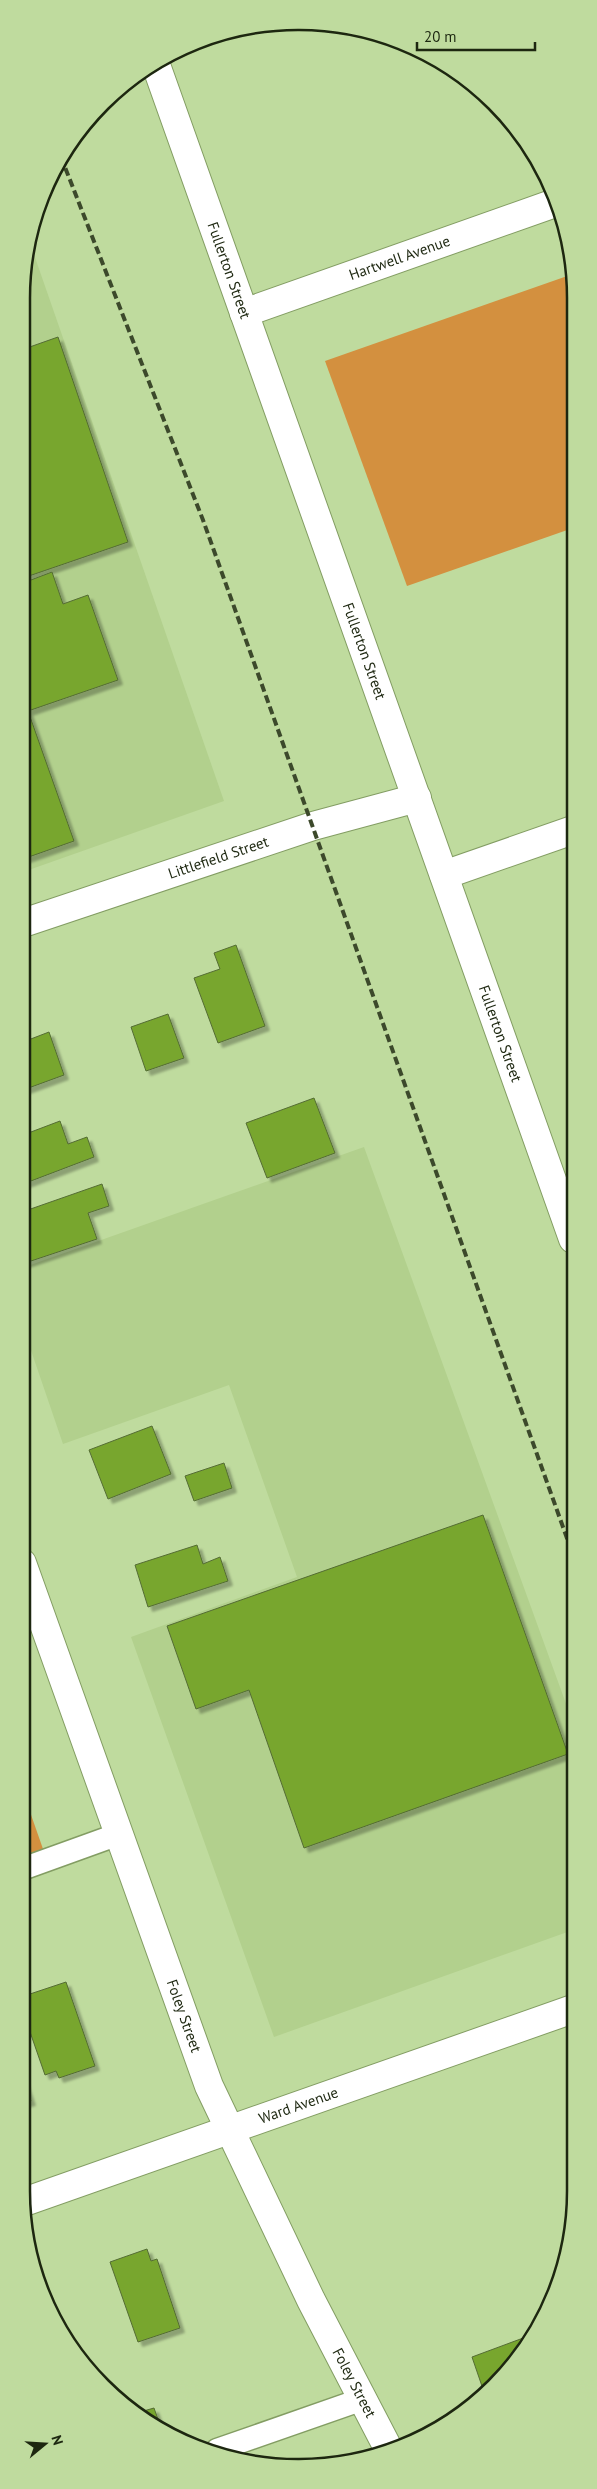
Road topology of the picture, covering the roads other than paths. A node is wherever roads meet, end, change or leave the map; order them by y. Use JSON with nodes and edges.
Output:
{"nodes":[{"id":1,"x":158,"y":70,"type":"edge"},
{"id":2,"x":550,"y":205,"type":"edge"},
{"id":3,"x":244,"y":313,"type":"junction"},
{"id":4,"x":417,"y":798,"type":"junction"},
{"id":5,"x":567,"y":832,"type":"edge"},
{"id":6,"x":444,"y":875,"type":"junction"},
{"id":7,"x":30,"y":921,"type":"edge"},
{"id":8,"x":567,"y":1221,"type":"edge"},
{"id":9,"x":30,"y":1585,"type":"edge"},
{"id":10,"x":119,"y":1834,"type":"junction"},
{"id":11,"x":30,"y":1866,"type":"edge"},
{"id":12,"x":567,"y":2011,"type":"edge"},
{"id":13,"x":230,"y":2129,"type":"junction"},
{"id":14,"x":31,"y":2200,"type":"edge"},
{"id":15,"x":364,"y":2399,"type":"junction"},
{"id":16,"x":386,"y":2445,"type":"edge"},
{"id":17,"x":223,"y":2448,"type":"edge"}],
"edges":[{"from":1,"to":3,"type":"street","name":"Fullerton Street"},
{"from":2,"to":3,"type":"street","name":"Hartwell Avenue"},
{"from":3,"to":4,"type":"street","name":"Fullerton Street"},
{"from":4,"to":6,"type":"street","name":"Fullerton Street"},
{"from":4,"to":7,"type":"street","name":"Littlefield Street"},
{"from":5,"to":6,"type":"street"},
{"from":6,"to":8,"type":"street","name":"Fullerton Street"},
{"from":9,"to":10,"type":"street","name":"Foley Street"},
{"from":10,"to":11,"type":"lane"},
{"from":10,"to":13,"type":"street","name":"Foley Street"},
{"from":12,"to":13,"type":"street","name":"Ward Avenue"},
{"from":13,"to":14,"type":"street","name":"Ward Avenue"},
{"from":13,"to":15,"type":"street","name":"Foley Street"},
{"from":15,"to":16,"type":"street","name":"Foley Street"},
{"from":15,"to":17,"type":"lane"}]}
